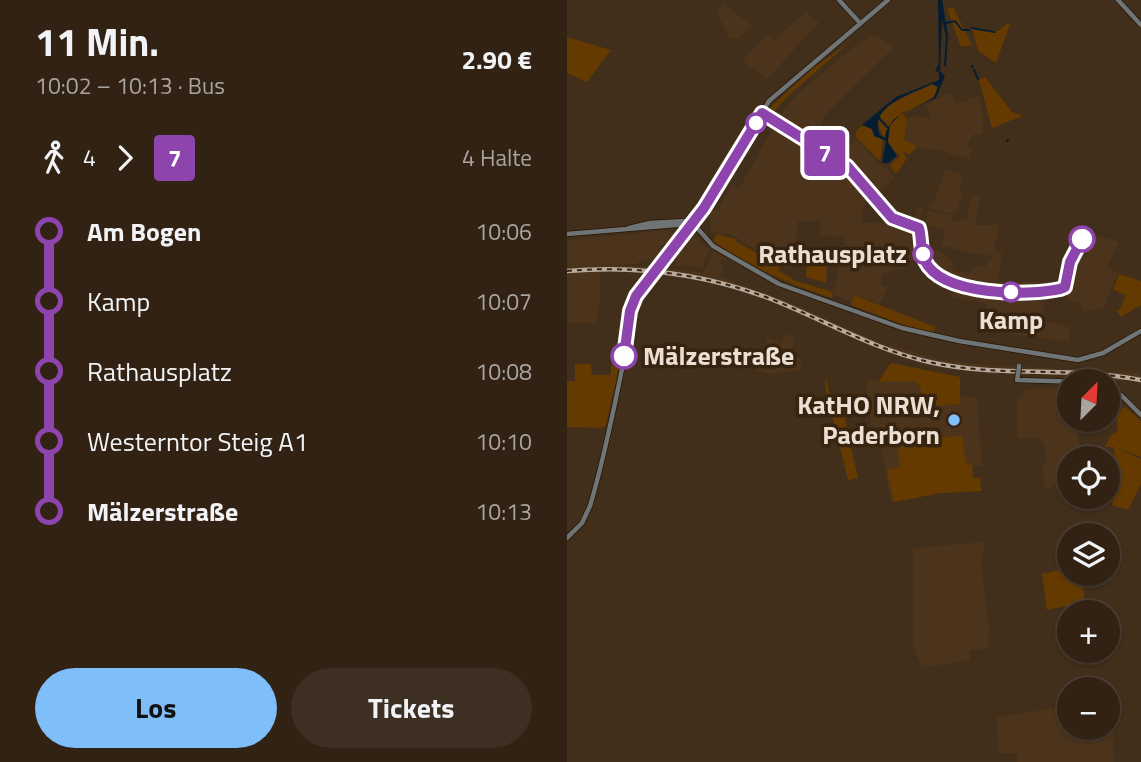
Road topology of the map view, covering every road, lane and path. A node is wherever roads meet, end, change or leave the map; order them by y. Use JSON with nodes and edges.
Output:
{"nodes":[{"id":1,"x":839,"y":0,"type":"edge"},
{"id":2,"x":888,"y":0,"type":"edge"},
{"id":3,"x":1118,"y":0,"type":"edge"},
{"id":4,"x":860,"y":23,"type":"junction"},
{"id":5,"x":1141,"y":25,"type":"edge"},
{"id":6,"x":691,"y":224,"type":"junction"},
{"id":7,"x":670,"y":226,"type":"junction"},
{"id":8,"x":629,"y":228,"type":"junction"},
{"id":9,"x":569,"y":235,"type":"edge"},
{"id":10,"x":679,"y":239,"type":"junction"},
{"id":11,"x":661,"y":263,"type":"tunnel mouth"},
{"id":12,"x":650,"y":277,"type":"tunnel mouth"},
{"id":13,"x":1141,"y":331,"type":"edge"},
{"id":14,"x":1020,"y":352,"type":"junction"},
{"id":15,"x":1057,"y":380,"type":"edge"},
{"id":16,"x":1120,"y":395,"type":"edge"},
{"id":17,"x":1141,"y":415,"type":"edge"},
{"id":18,"x":567,"y":538,"type":"edge"}],
"edges":[{"from":1,"to":4,"type":"main road"},
{"from":2,"to":4,"type":"main road"},
{"from":3,"to":5,"type":"main road"},
{"from":4,"to":6,"type":"main road"},
{"from":6,"to":7,"type":"main road"},
{"from":6,"to":8,"type":"main road"},
{"from":6,"to":10,"type":"main road"},
{"from":6,"to":14,"type":"main road"},
{"from":7,"to":8,"type":"main road"},
{"from":7,"to":10,"type":"main road"},
{"from":8,"to":9,"type":"main road"},
{"from":10,"to":11,"type":"main road"},
{"from":12,"to":18,"type":"main road"},
{"from":13,"to":14,"type":"main road"},
{"from":14,"to":15,"type":"main road","bridge":true},
{"from":16,"to":17,"type":"main road"}]}
